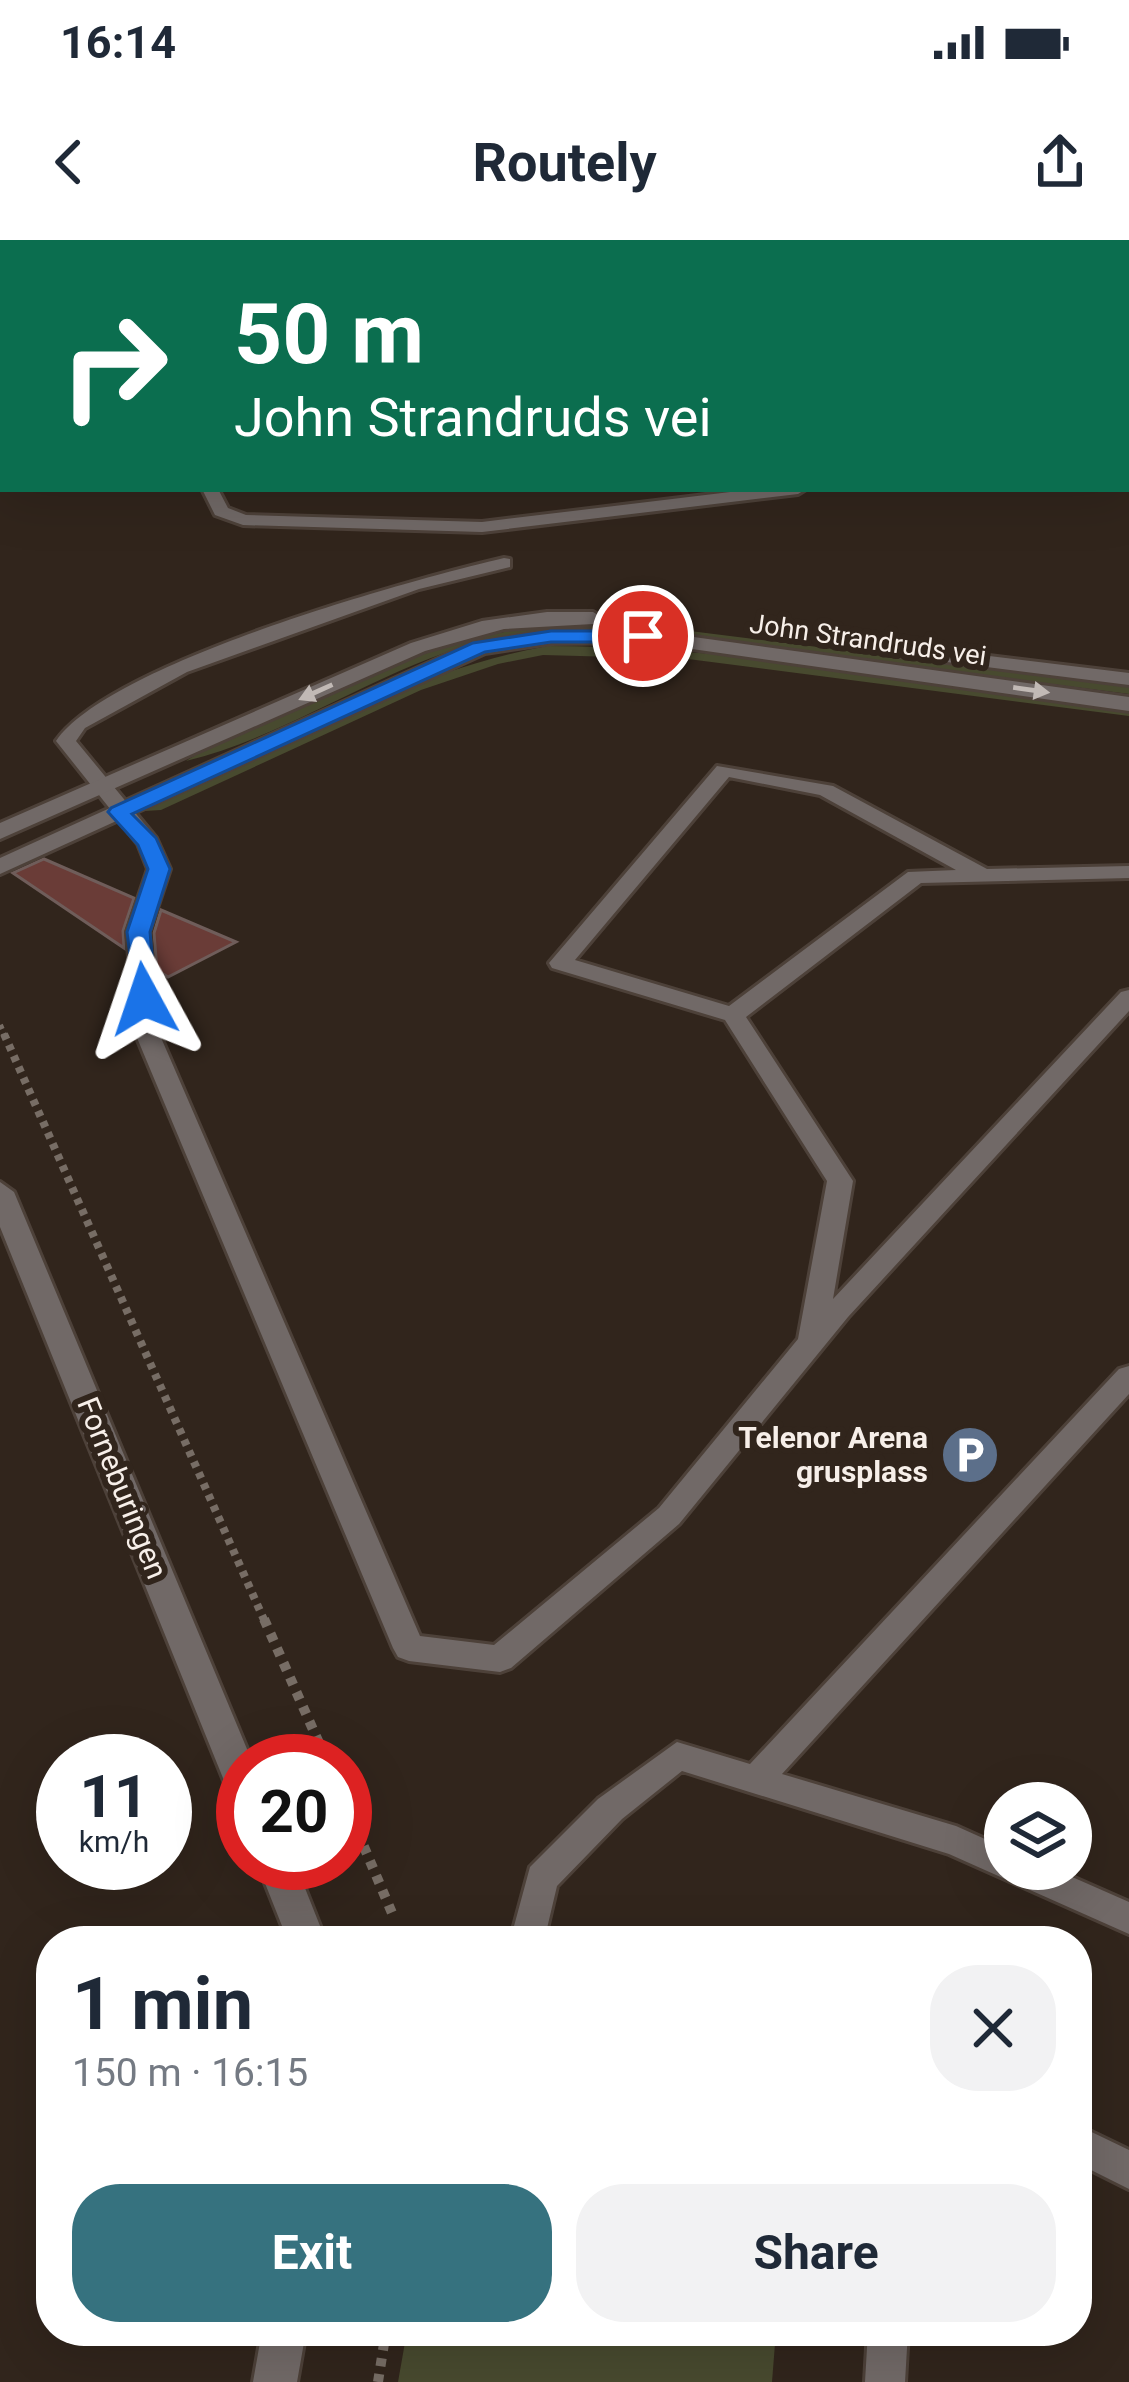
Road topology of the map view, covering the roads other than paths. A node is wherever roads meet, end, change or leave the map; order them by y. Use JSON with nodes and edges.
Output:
{"nodes":[{"id":1,"x":212,"y":492,"type":"edge"},
{"id":2,"x":773,"y":492,"type":"edge"},
{"id":3,"x":504,"y":562,"type":"dead end"},
{"id":4,"x":1129,"y":680,"type":"edge"},
{"id":5,"x":1129,"y":704,"type":"edge"},
{"id":6,"x":100,"y":788,"type":"junction"},
{"id":7,"x":119,"y":812,"type":"junction"},
{"id":8,"x":0,"y":832,"type":"edge"},
{"id":9,"x":0,"y":867,"type":"edge"},
{"id":10,"x":1129,"y":872,"type":"edge"},
{"id":11,"x":984,"y":876,"type":"junction"},
{"id":12,"x":1129,"y":998,"type":"edge"},
{"id":13,"x":733,"y":1015,"type":"junction"},
{"id":14,"x":0,"y":1192,"type":"edge"},
{"id":15,"x":8,"y":1232,"type":"edge"},
{"id":16,"x":811,"y":1343,"type":"junction"},
{"id":17,"x":1129,"y":1376,"type":"edge"},
{"id":18,"x":222,"y":1734,"type":"edge"},
{"id":19,"x":755,"y":1780,"type":"junction"},
{"id":20,"x":984,"y":1854,"type":"edge"},
{"id":21,"x":287,"y":1890,"type":"edge"},
{"id":22,"x":1065,"y":1890,"type":"edge"},
{"id":23,"x":1129,"y":1918,"type":"edge"},
{"id":24,"x":301,"y":1926,"type":"edge"},
{"id":25,"x":531,"y":1926,"type":"edge"},
{"id":26,"x":1092,"y":2151,"type":"edge"},
{"id":27,"x":1129,"y":2170,"type":"edge"},
{"id":28,"x":281,"y":2346,"type":"edge"},
{"id":29,"x":888,"y":2346,"type":"edge"},
{"id":30,"x":275,"y":2382,"type":"edge"},
{"id":31,"x":885,"y":2382,"type":"edge"}],
"edges":[{"from":1,"to":2,"type":"lane"},
{"from":3,"to":6,"type":"lane"},
{"from":4,"to":6,"type":"street","name":"John Strandruds vei","one_way":true},
{"from":7,"to":5,"type":"street","name":"John Strandruds vei","one_way":true},
{"from":6,"to":7,"type":"lane"},
{"from":6,"to":8,"type":"street","name":"John Strandruds vei"},
{"from":7,"to":9,"type":"street","name":"John Strandruds vei"},
{"from":7,"to":16,"type":"lane"},
{"from":10,"to":11,"type":"lane"},
{"from":11,"to":13,"type":"lane"},
{"from":11,"to":13,"type":"lane"},
{"from":12,"to":16,"type":"lane"},
{"from":13,"to":16,"type":"lane"},
{"from":14,"to":15,"type":"street","name":"Forneburingen"},
{"from":15,"to":18,"type":"street","name":"Forneburingen"},
{"from":17,"to":19,"type":"lane"},
{"from":19,"to":20,"type":"lane"},
{"from":19,"to":25,"type":"lane"},
{"from":21,"to":24,"type":"street"},
{"from":22,"to":23,"type":"lane"},
{"from":26,"to":27,"type":"lane"},
{"from":28,"to":30,"type":"street"},
{"from":29,"to":31,"type":"lane"}]}
